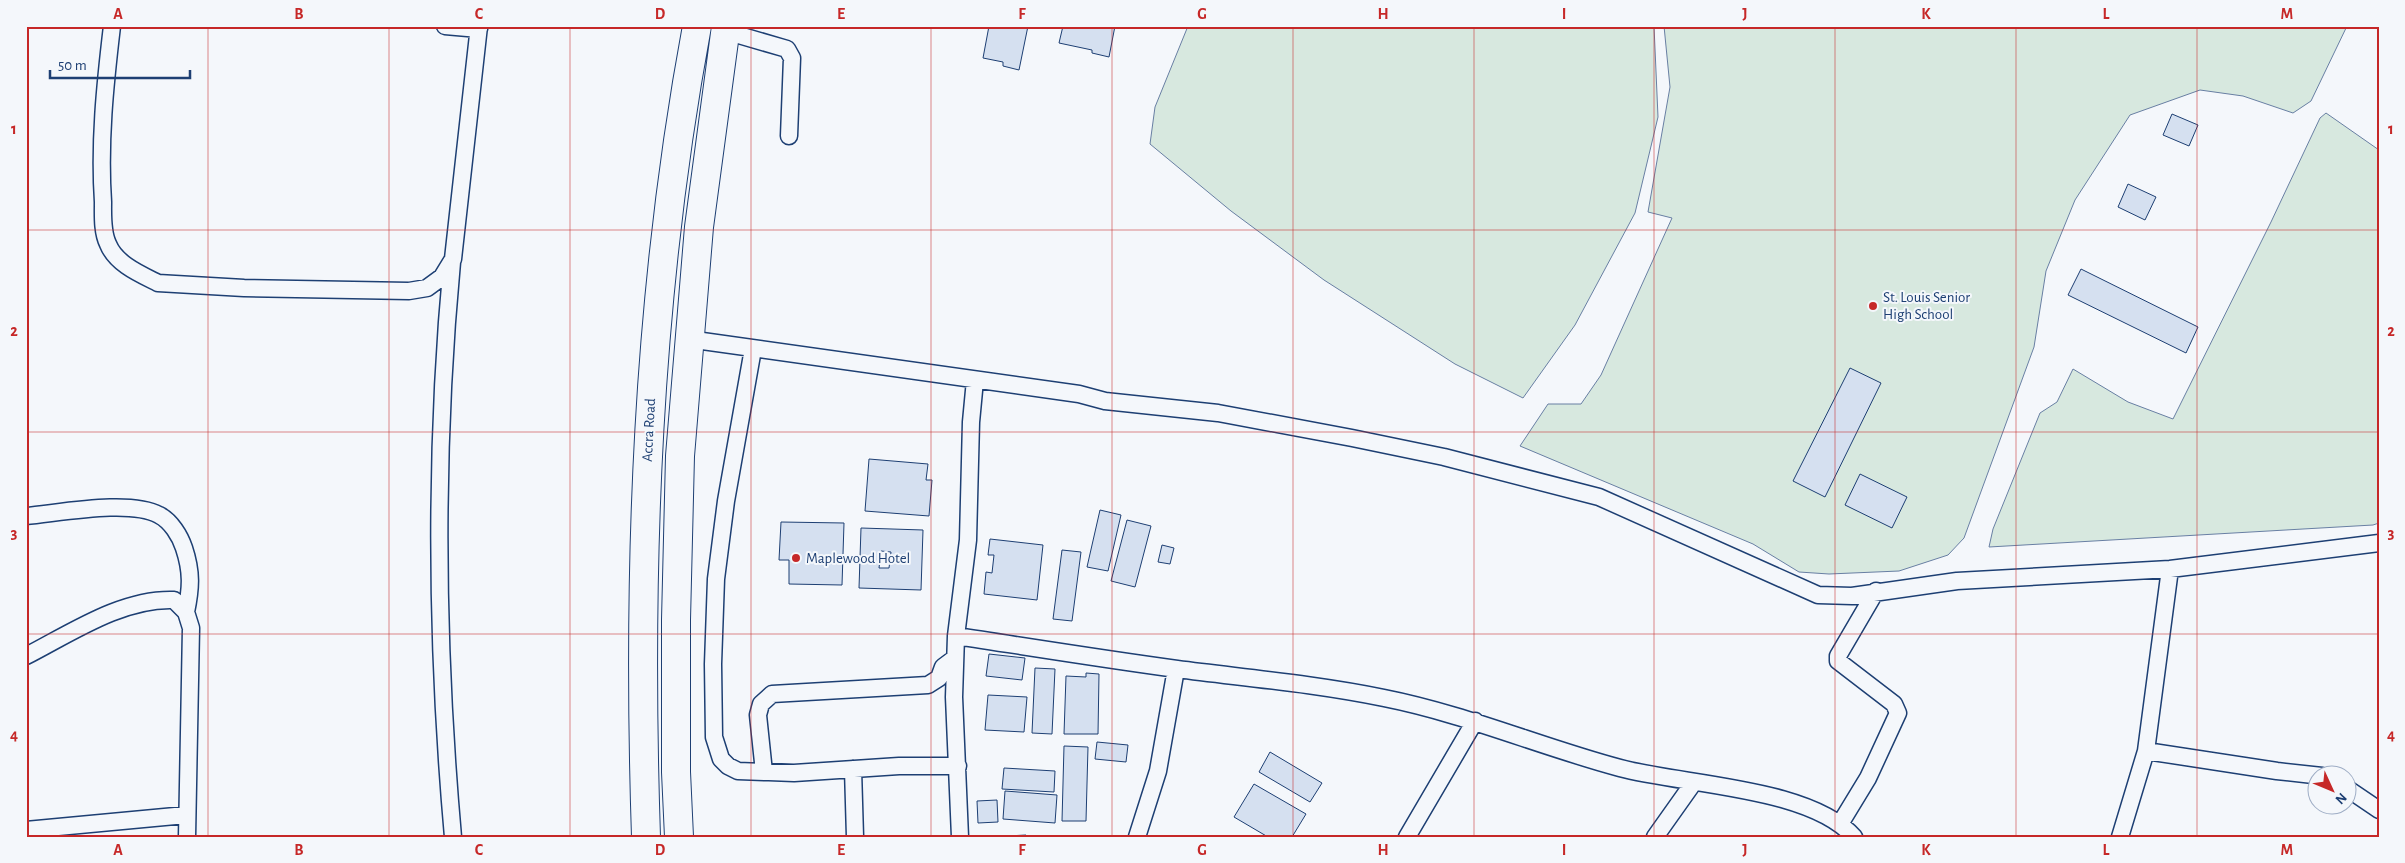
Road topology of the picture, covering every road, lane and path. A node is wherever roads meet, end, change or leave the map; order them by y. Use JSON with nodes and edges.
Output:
{"nodes":[{"id":1,"x":112,"y":26,"type":"edge"},
{"id":2,"x":445,"y":26,"type":"edge"},
{"id":3,"x":697,"y":26,"type":"edge"},
{"id":4,"x":479,"y":27,"type":"edge"},
{"id":5,"x":726,"y":29,"type":"edge"},
{"id":6,"x":789,"y":136,"type":"dead end"},
{"id":7,"x":453,"y":259,"type":"junction"},
{"id":8,"x":688,"y":339,"type":"junction"},
{"id":9,"x":754,"y":349,"type":"junction"},
{"id":10,"x":975,"y":380,"type":"junction"},
{"id":11,"x":26,"y":516,"type":"edge"},
{"id":12,"x":2379,"y":543,"type":"edge"},
{"id":13,"x":2170,"y":569,"type":"junction"},
{"id":14,"x":1876,"y":591,"type":"junction"},
{"id":15,"x":186,"y":612,"type":"junction"},
{"id":16,"x":956,"y":636,"type":"junction"},
{"id":17,"x":26,"y":656,"type":"edge"},
{"id":18,"x":955,"y":658,"type":"junction"},
{"id":19,"x":1176,"y":669,"type":"junction"},
{"id":20,"x":1475,"y":721,"type":"junction"},
{"id":21,"x":2146,"y":751,"type":"junction"},
{"id":22,"x":958,"y":766,"type":"junction"},
{"id":23,"x":853,"y":769,"type":"junction"},
{"id":24,"x":764,"y":772,"type":"junction"},
{"id":25,"x":2308,"y":774,"type":"edge"},
{"id":26,"x":1694,"y":782,"type":"junction"},
{"id":27,"x":2358,"y":796,"type":"edge"},
{"id":28,"x":2379,"y":810,"type":"edge"},
{"id":29,"x":186,"y":816,"type":"junction"},
{"id":30,"x":1840,"y":824,"type":"junction"},
{"id":31,"x":26,"y":830,"type":"edge"},
{"id":32,"x":188,"y":837,"type":"edge"},
{"id":33,"x":453,"y":837,"type":"edge"},
{"id":34,"x":646,"y":837,"type":"edge"},
{"id":35,"x":679,"y":837,"type":"edge"},
{"id":36,"x":855,"y":837,"type":"edge"},
{"id":37,"x":960,"y":837,"type":"edge"},
{"id":38,"x":1137,"y":837,"type":"edge"},
{"id":39,"x":1407,"y":837,"type":"edge"},
{"id":40,"x":1655,"y":837,"type":"edge"},
{"id":41,"x":1854,"y":837,"type":"edge"},
{"id":42,"x":2120,"y":837,"type":"edge"}],
"edges":[{"from":1,"to":7,"type":"street"},
{"from":2,"to":4,"type":"street"},
{"from":3,"to":34,"type":"highway","name":"Accra Road"},
{"from":4,"to":7,"type":"street"},
{"from":5,"to":6,"type":"street"},
{"from":5,"to":8,"type":"highway"},
{"from":7,"to":33,"type":"street"},
{"from":8,"to":9,"type":"street"},
{"from":8,"to":35,"type":"highway"},
{"from":9,"to":10,"type":"street"},
{"from":9,"to":24,"type":"street"},
{"from":10,"to":14,"type":"street"},
{"from":10,"to":16,"type":"street"},
{"from":11,"to":15,"type":"street"},
{"from":12,"to":13,"type":"street"},
{"from":13,"to":14,"type":"street"},
{"from":13,"to":21,"type":"street"},
{"from":14,"to":30,"type":"street"},
{"from":15,"to":17,"type":"street"},
{"from":15,"to":29,"type":"street"},
{"from":16,"to":18,"type":"street"},
{"from":16,"to":19,"type":"street"},
{"from":18,"to":22,"type":"street"},
{"from":18,"to":24,"type":"street"},
{"from":19,"to":20,"type":"street"},
{"from":19,"to":38,"type":"street"},
{"from":20,"to":26,"type":"street"},
{"from":20,"to":39,"type":"street"},
{"from":21,"to":25,"type":"street"},
{"from":21,"to":42,"type":"street"},
{"from":22,"to":23,"type":"street"},
{"from":22,"to":37,"type":"street"},
{"from":23,"to":24,"type":"street"},
{"from":23,"to":36,"type":"street"},
{"from":26,"to":30,"type":"street"},
{"from":26,"to":40,"type":"street"},
{"from":27,"to":28,"type":"street"},
{"from":29,"to":31,"type":"street"},
{"from":29,"to":32,"type":"street"},
{"from":30,"to":41,"type":"street"}]}
